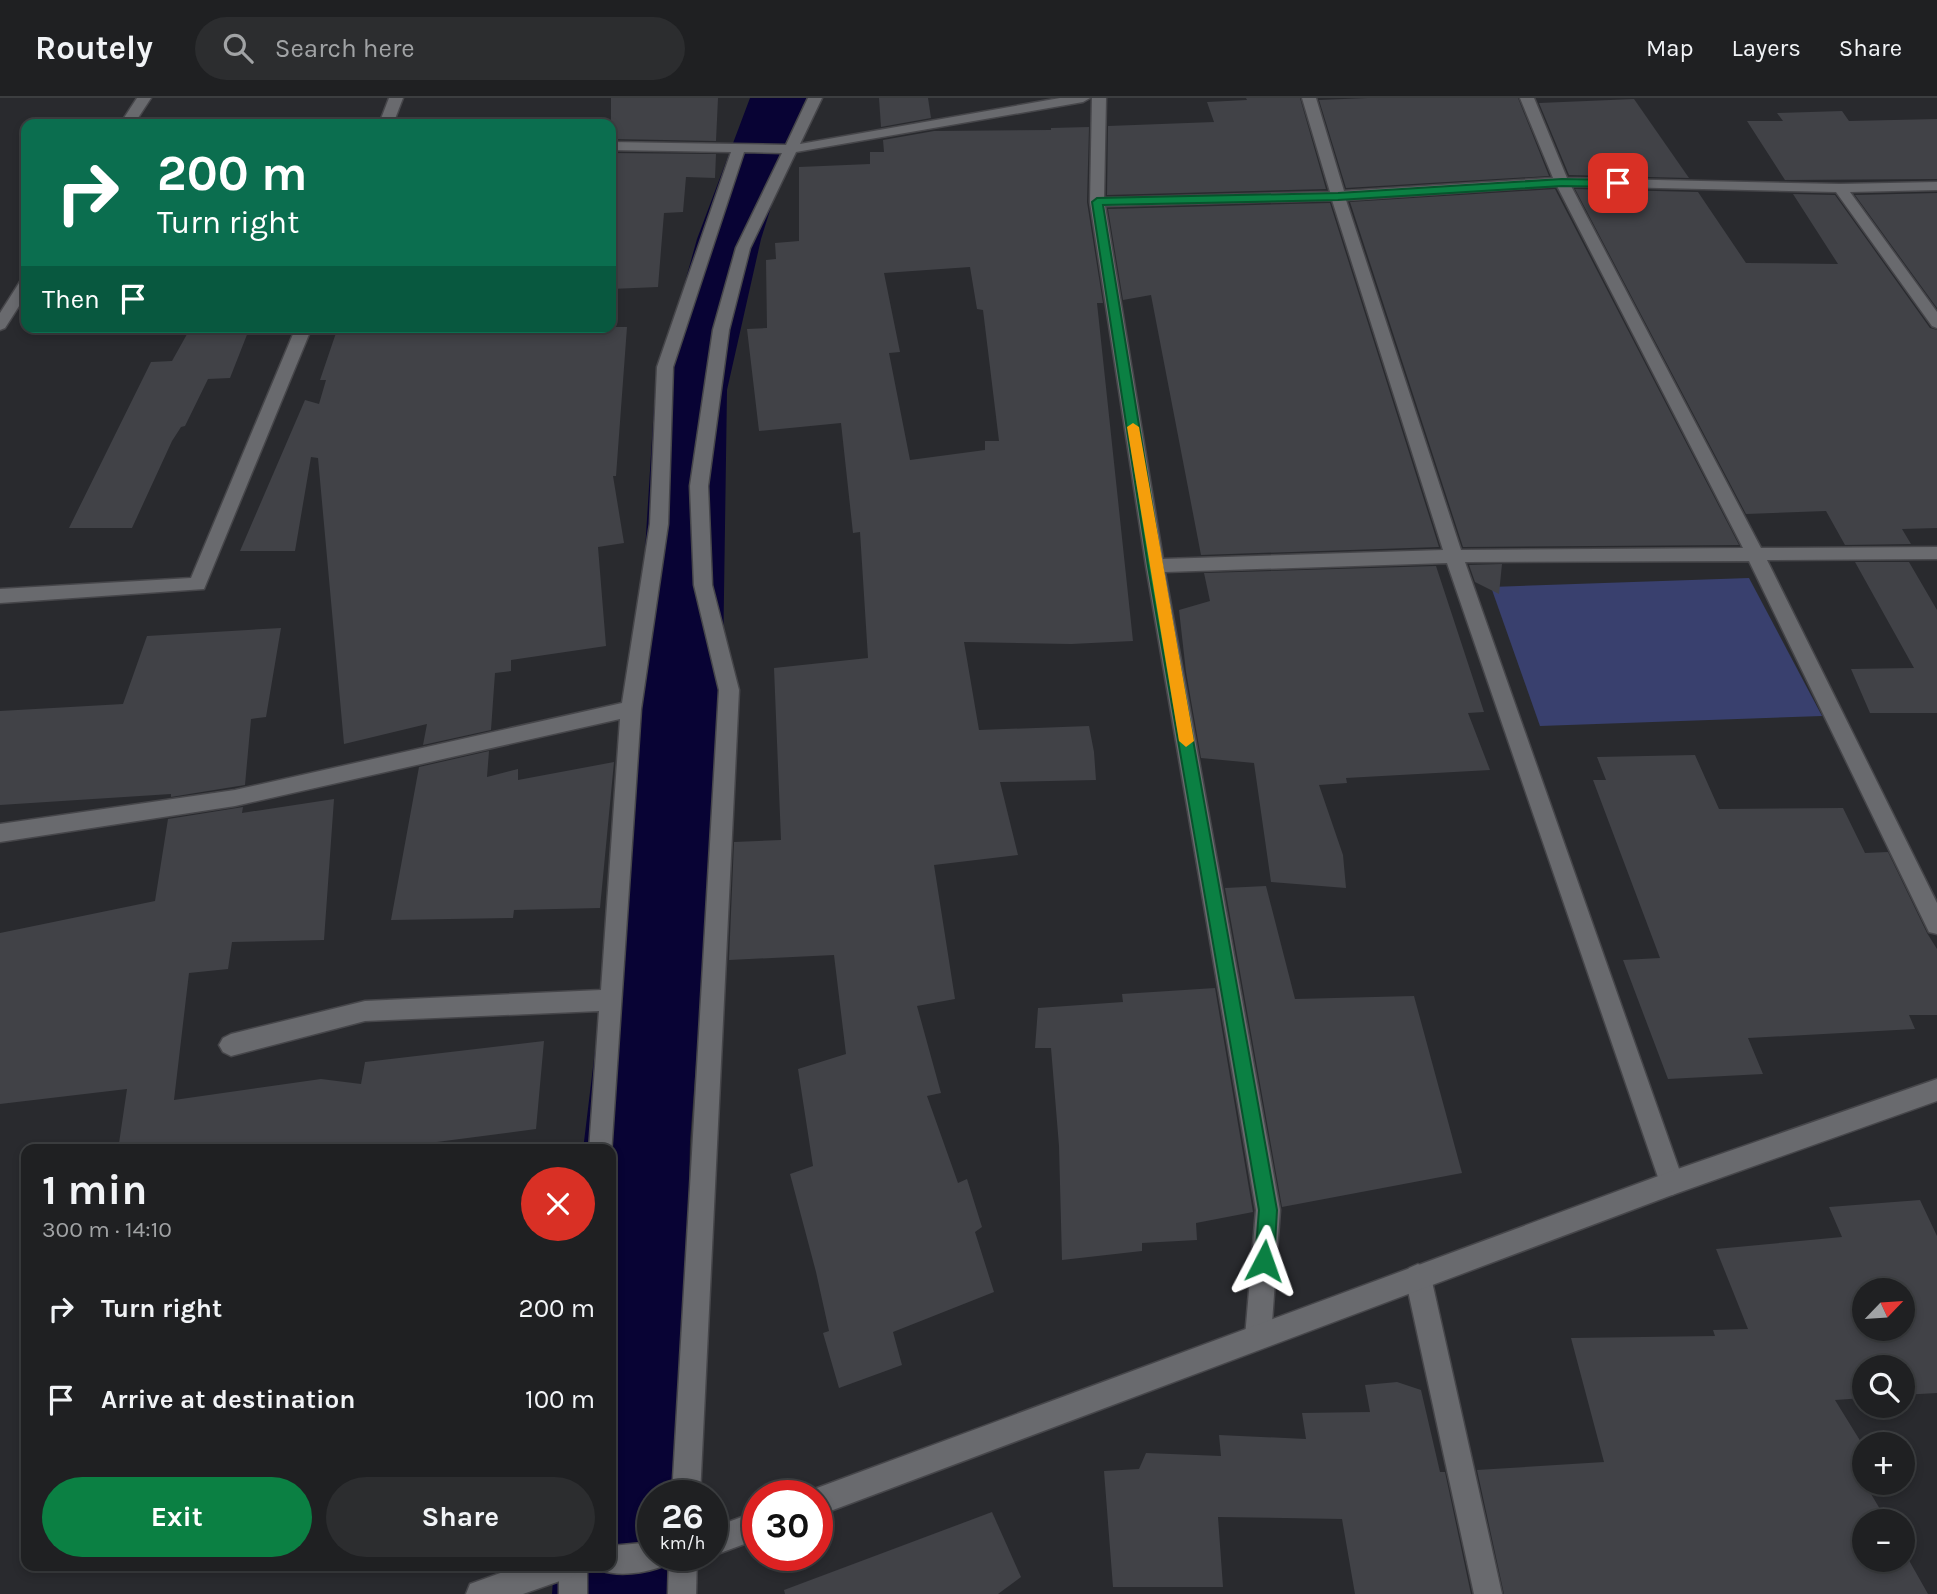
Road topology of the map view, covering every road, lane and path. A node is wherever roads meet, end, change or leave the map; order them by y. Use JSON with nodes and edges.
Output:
{"nodes":[{"id":1,"x":144,"y":98,"type":"edge"},
{"id":2,"x":396,"y":98,"type":"edge"},
{"id":3,"x":815,"y":98,"type":"edge"},
{"id":4,"x":1083,"y":98,"type":"edge"},
{"id":5,"x":1099,"y":98,"type":"edge"},
{"id":6,"x":1309,"y":98,"type":"edge"},
{"id":7,"x":1527,"y":98,"type":"edge"},
{"id":8,"x":130,"y":119,"type":"edge"},
{"id":9,"x":388,"y":119,"type":"edge"},
{"id":10,"x":616,"y":146,"type":"edge"},
{"id":11,"x":738,"y":148,"type":"junction"},
{"id":12,"x":792,"y":149,"type":"junction"},
{"id":13,"x":1562,"y":182,"type":"junction"},
{"id":14,"x":1937,"y":186,"type":"edge"},
{"id":15,"x":1840,"y":188,"type":"junction"},
{"id":16,"x":1338,"y":197,"type":"junction"},
{"id":17,"x":1097,"y":202,"type":"junction"},
{"id":18,"x":21,"y":291,"type":"edge"},
{"id":19,"x":1937,"y":323,"type":"edge"},
{"id":20,"x":0,"y":325,"type":"edge"},
{"id":21,"x":302,"y":333,"type":"edge"},
{"id":22,"x":1937,"y":553,"type":"edge"},
{"id":23,"x":1755,"y":554,"type":"junction"},
{"id":24,"x":1454,"y":556,"type":"junction"},
{"id":25,"x":1155,"y":566,"type":"junction"},
{"id":26,"x":0,"y":596,"type":"edge"},
{"id":27,"x":631,"y":709,"type":"junction"},
{"id":28,"x":0,"y":834,"type":"edge"},
{"id":29,"x":1937,"y":925,"type":"edge"},
{"id":30,"x":611,"y":1000,"type":"junction"},
{"id":31,"x":231,"y":1045,"type":"dead end"},
{"id":32,"x":1937,"y":1090,"type":"edge"},
{"id":33,"x":601,"y":1144,"type":"edge"},
{"id":34,"x":1672,"y":1182,"type":"junction"},
{"id":35,"x":1418,"y":1278,"type":"junction"},
{"id":36,"x":1258,"y":1337,"type":"junction"},
{"id":37,"x":687,"y":1480,"type":"edge"},
{"id":38,"x":833,"y":1496,"type":"edge"},
{"id":39,"x":637,"y":1558,"type":"edge"},
{"id":40,"x":616,"y":1560,"type":"edge"},
{"id":41,"x":549,"y":1571,"type":"edge"},
{"id":42,"x":573,"y":1571,"type":"edge"},
{"id":43,"x":683,"y":1571,"type":"edge"},
{"id":44,"x":480,"y":1594,"type":"edge"},
{"id":45,"x":573,"y":1594,"type":"edge"},
{"id":46,"x":682,"y":1594,"type":"edge"},
{"id":47,"x":1488,"y":1594,"type":"edge"}],
"edges":[{"from":1,"to":8,"type":"street"},
{"from":2,"to":9,"type":"street"},
{"from":3,"to":12,"type":"street"},
{"from":4,"to":12,"type":"street"},
{"from":5,"to":17,"type":"street"},
{"from":6,"to":16,"type":"street"},
{"from":7,"to":13,"type":"street"},
{"from":10,"to":11,"type":"street"},
{"from":11,"to":12,"type":"street"},
{"from":11,"to":27,"type":"street"},
{"from":12,"to":37,"type":"street"},
{"from":13,"to":15,"type":"street"},
{"from":13,"to":16,"type":"street"},
{"from":13,"to":23,"type":"street"},
{"from":14,"to":15,"type":"street"},
{"from":15,"to":19,"type":"street"},
{"from":16,"to":17,"type":"street"},
{"from":16,"to":24,"type":"street"},
{"from":17,"to":25,"type":"street"},
{"from":18,"to":20,"type":"street"},
{"from":21,"to":26,"type":"street"},
{"from":22,"to":23,"type":"street"},
{"from":23,"to":24,"type":"street"},
{"from":23,"to":29,"type":"street"},
{"from":24,"to":25,"type":"street"},
{"from":24,"to":34,"type":"street"},
{"from":25,"to":36,"type":"street"},
{"from":27,"to":28,"type":"street"},
{"from":27,"to":30,"type":"street"},
{"from":30,"to":31,"type":"street"},
{"from":30,"to":33,"type":"street"},
{"from":32,"to":34,"type":"street"},
{"from":34,"to":35,"type":"street"},
{"from":35,"to":36,"type":"street"},
{"from":35,"to":47,"type":"street"},
{"from":36,"to":38,"type":"street"},
{"from":39,"to":40,"type":"street"},
{"from":41,"to":44,"type":"street"},
{"from":42,"to":45,"type":"street"},
{"from":43,"to":46,"type":"street"}]}
